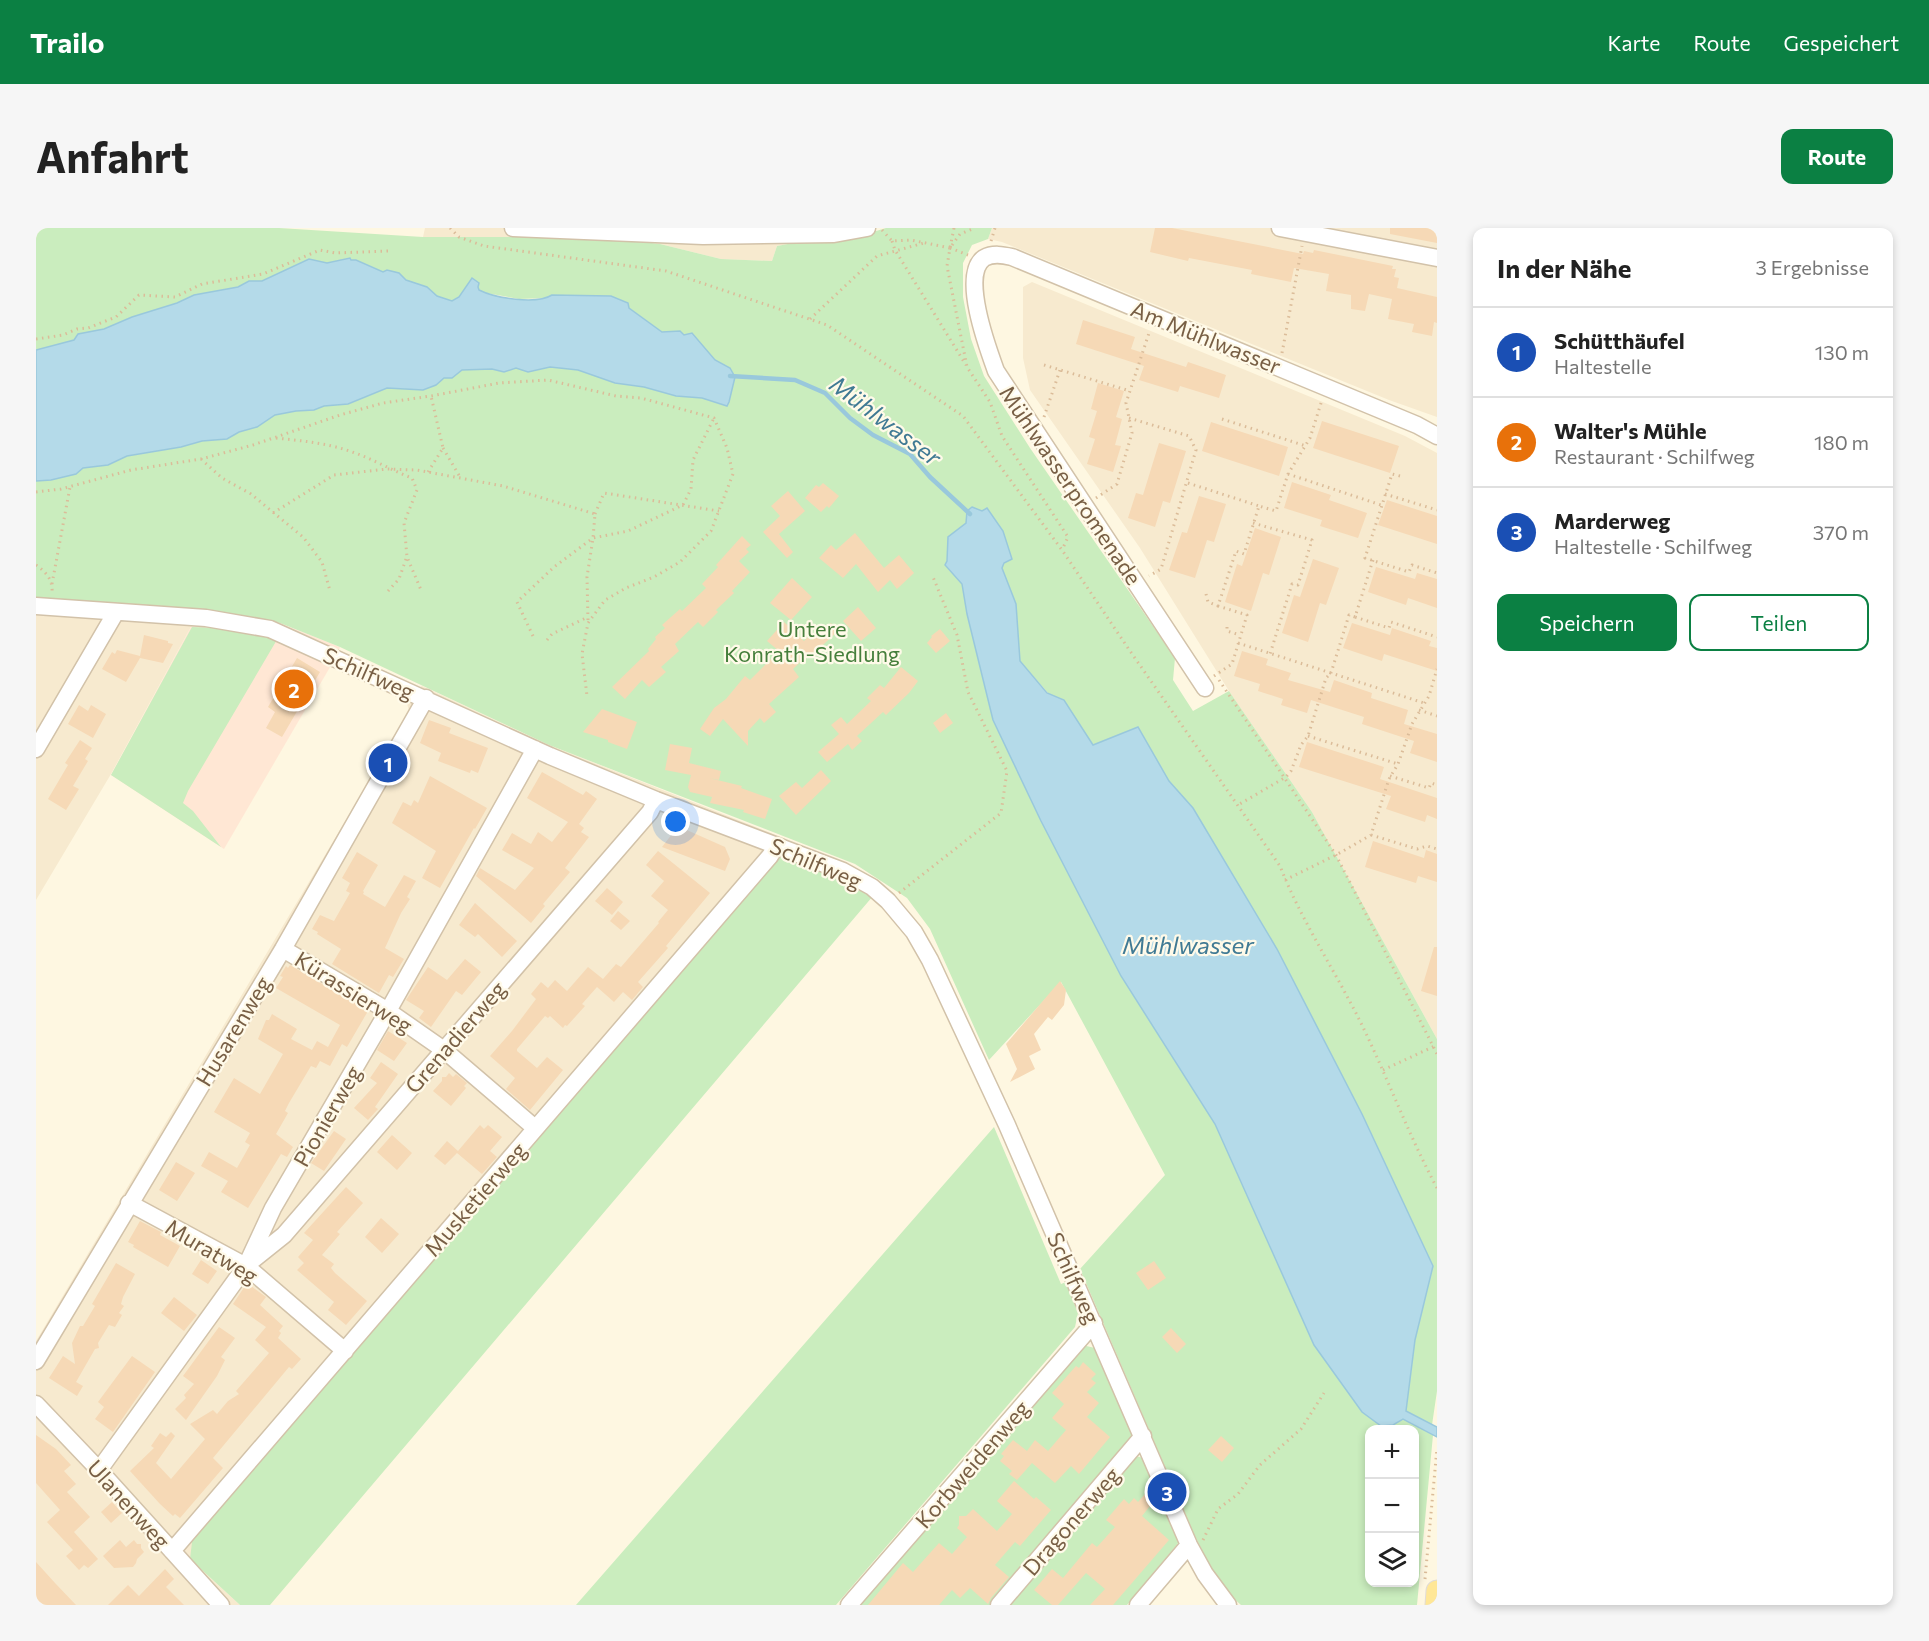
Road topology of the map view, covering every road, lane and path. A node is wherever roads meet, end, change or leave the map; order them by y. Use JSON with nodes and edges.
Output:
{"nodes":[{"id":1,"x":450,"y":228,"type":"edge"},
{"id":2,"x":513,"y":228,"type":"edge"},
{"id":3,"x":867,"y":228,"type":"edge"},
{"id":4,"x":954,"y":228,"type":"edge"},
{"id":5,"x":975,"y":228,"type":"edge"},
{"id":6,"x":1280,"y":228,"type":"edge"},
{"id":7,"x":624,"y":230,"type":"edge"},
{"id":8,"x":892,"y":241,"type":"dead end"},
{"id":9,"x":1303,"y":241,"type":"dead end"},
{"id":10,"x":926,"y":242,"type":"dead end"},
{"id":11,"x":895,"y":250,"type":"junction"},
{"id":12,"x":389,"y":251,"type":"dead end"},
{"id":13,"x":1437,"y":258,"type":"edge"},
{"id":14,"x":976,"y":267,"type":"joint"},
{"id":15,"x":810,"y":320,"type":"junction"},
{"id":16,"x":1150,"y":328,"type":"dead end"},
{"id":17,"x":36,"y":339,"type":"edge"},
{"id":18,"x":1282,"y":353,"type":"dead end"},
{"id":19,"x":1044,"y":365,"type":"dead end"},
{"id":20,"x":967,"y":367,"type":"dead end"},
{"id":21,"x":1060,"y":370,"type":"junction"},
{"id":22,"x":1130,"y":391,"type":"junction"},
{"id":23,"x":431,"y":396,"type":"junction"},
{"id":24,"x":1323,"y":399,"type":"dead end"},
{"id":25,"x":714,"y":417,"type":"junction"},
{"id":26,"x":1129,"y":418,"type":"junction"},
{"id":27,"x":1222,"y":418,"type":"dead end"},
{"id":28,"x":1044,"y":419,"type":"dead end"},
{"id":29,"x":1437,"y":436,"type":"edge"},
{"id":30,"x":274,"y":438,"type":"junction"},
{"id":31,"x":1307,"y":446,"type":"junction"},
{"id":32,"x":443,"y":448,"type":"junction"},
{"id":33,"x":201,"y":459,"type":"junction"},
{"id":34,"x":387,"y":469,"type":"junction"},
{"id":35,"x":428,"y":472,"type":"junction"},
{"id":36,"x":1288,"y":474,"type":"junction"},
{"id":37,"x":1400,"y":476,"type":"dead end"},
{"id":38,"x":460,"y":478,"type":"junction"},
{"id":39,"x":1188,"y":483,"type":"junction"},
{"id":40,"x":70,"y":487,"type":"junction"},
{"id":41,"x":36,"y":492,"type":"edge"},
{"id":42,"x":1385,"y":494,"type":"junction"},
{"id":43,"x":1096,"y":498,"type":"dead end"},
{"id":44,"x":683,"y":505,"type":"junction"},
{"id":45,"x":1382,"y":505,"type":"junction"},
{"id":46,"x":1259,"y":506,"type":"junction"},
{"id":47,"x":1437,"y":510,"type":"edge"},
{"id":48,"x":719,"y":511,"type":"junction"},
{"id":49,"x":273,"y":513,"type":"junction"},
{"id":50,"x":595,"y":514,"type":"junction"},
{"id":51,"x":1253,"y":523,"type":"junction"},
{"id":52,"x":593,"y":538,"type":"junction"},
{"id":53,"x":407,"y":557,"type":"junction"},
{"id":54,"x":1373,"y":560,"type":"junction"},
{"id":55,"x":36,"y":564,"type":"edge"},
{"id":56,"x":1437,"y":573,"type":"edge"},
{"id":57,"x":1149,"y":576,"type":"dead end"},
{"id":58,"x":933,"y":577,"type":"dead end"},
{"id":59,"x":52,"y":584,"type":"junction"},
{"id":60,"x":421,"y":590,"type":"dead end"},
{"id":61,"x":330,"y":591,"type":"dead end"},
{"id":62,"x":388,"y":591,"type":"dead end"},
{"id":63,"x":1206,"y":594,"type":"dead end"},
{"id":64,"x":1218,"y":606,"type":"junction"},
{"id":65,"x":43,"y":607,"type":"edge"},
{"id":66,"x":116,"y":612,"type":"junction"},
{"id":67,"x":588,"y":617,"type":"junction"},
{"id":68,"x":1355,"y":617,"type":"junction"},
{"id":69,"x":588,"y":623,"type":"junction"},
{"id":70,"x":1227,"y":627,"type":"dead end"},
{"id":71,"x":1240,"y":635,"type":"junction"},
{"id":72,"x":533,"y":636,"type":"dead end"},
{"id":73,"x":1437,"y":637,"type":"edge"},
{"id":74,"x":547,"y":640,"type":"dead end"},
{"id":75,"x":1238,"y":643,"type":"junction"},
{"id":76,"x":1270,"y":654,"type":"junction"},
{"id":77,"x":1437,"y":669,"type":"edge"},
{"id":78,"x":1331,"y":673,"type":"junction"},
{"id":79,"x":1207,"y":682,"type":"junction"},
{"id":80,"x":587,"y":696,"type":"dead end"},
{"id":81,"x":426,"y":699,"type":"junction"},
{"id":82,"x":1424,"y":703,"type":"junction"},
{"id":83,"x":1419,"y":710,"type":"junction"},
{"id":84,"x":1437,"y":716,"type":"edge"},
{"id":85,"x":1308,"y":736,"type":"junction"},
{"id":86,"x":36,"y":749,"type":"edge"},
{"id":87,"x":535,"y":749,"type":"junction"},
{"id":88,"x":1398,"y":764,"type":"junction"},
{"id":89,"x":1286,"y":777,"type":"junction"},
{"id":90,"x":1390,"y":777,"type":"junction"},
{"id":91,"x":1437,"y":785,"type":"edge"},
{"id":92,"x":656,"y":800,"type":"junction"},
{"id":93,"x":1238,"y":805,"type":"junction"},
{"id":94,"x":1371,"y":835,"type":"junction"},
{"id":95,"x":776,"y":846,"type":"junction"},
{"id":96,"x":1437,"y":849,"type":"edge"},
{"id":97,"x":1336,"y":855,"type":"junction"},
{"id":98,"x":1285,"y":880,"type":"junction"},
{"id":99,"x":888,"y":901,"type":"junction"},
{"id":100,"x":283,"y":949,"type":"junction"},
{"id":101,"x":388,"y":1011,"type":"junction"},
{"id":102,"x":1435,"y":1046,"type":"edge"},
{"id":103,"x":444,"y":1050,"type":"junction"},
{"id":104,"x":1437,"y":1054,"type":"edge"},
{"id":105,"x":1383,"y":1070,"type":"junction"},
{"id":106,"x":535,"y":1128,"type":"junction"},
{"id":107,"x":1437,"y":1188,"type":"edge"},
{"id":108,"x":129,"y":1203,"type":"junction"},
{"id":109,"x":246,"y":1266,"type":"junction"},
{"id":110,"x":1094,"y":1323,"type":"junction"},
{"id":111,"x":345,"y":1351,"type":"junction"},
{"id":112,"x":36,"y":1361,"type":"edge"},
{"id":113,"x":1324,"y":1393,"type":"dead end"},
{"id":114,"x":36,"y":1404,"type":"edge"},
{"id":115,"x":1143,"y":1436,"type":"junction"},
{"id":116,"x":1437,"y":1448,"type":"edge"},
{"id":117,"x":1436,"y":1458,"type":"edge"},
{"id":118,"x":99,"y":1470,"type":"junction"},
{"id":119,"x":172,"y":1551,"type":"junction"},
{"id":120,"x":1192,"y":1552,"type":"junction"},
{"id":121,"x":1431,"y":1588,"type":"edge"},
{"id":122,"x":221,"y":1605,"type":"edge"},
{"id":123,"x":849,"y":1605,"type":"edge"},
{"id":124,"x":999,"y":1605,"type":"edge"},
{"id":125,"x":1138,"y":1605,"type":"edge"},
{"id":126,"x":1228,"y":1605,"type":"edge"},
{"id":127,"x":1436,"y":1605,"type":"edge"}],
"edges":[{"from":1,"to":15,"type":"path"},
{"from":2,"to":7,"type":"street"},
{"from":3,"to":7,"type":"street"},
{"from":4,"to":5,"type":"path"},
{"from":6,"to":13,"type":"street"},
{"from":8,"to":11,"type":"path"},
{"from":9,"to":18,"type":"path"},
{"from":10,"to":11,"type":"path"},
{"from":11,"to":15,"type":"path"},
{"from":11,"to":20,"type":"path"},
{"from":12,"to":17,"type":"path"},
{"from":14,"to":29,"type":"street","name":"Am Mühlwasser"},
{"from":14,"to":79,"type":"street","name":"Mühlwasserpromenade"},
{"from":15,"to":93,"type":"path"},
{"from":16,"to":22,"type":"path"},
{"from":19,"to":21,"type":"path"},
{"from":21,"to":22,"type":"path"},
{"from":21,"to":28,"type":"path"},
{"from":22,"to":26,"type":"path"},
{"from":23,"to":25,"type":"path"},
{"from":23,"to":30,"type":"path"},
{"from":23,"to":32,"type":"path"},
{"from":24,"to":31,"type":"path"},
{"from":25,"to":44,"type":"path"},
{"from":25,"to":48,"type":"path"},
{"from":26,"to":39,"type":"path"},
{"from":26,"to":43,"type":"path"},
{"from":27,"to":31,"type":"path"},
{"from":30,"to":33,"type":"path"},
{"from":30,"to":34,"type":"path"},
{"from":31,"to":36,"type":"path"},
{"from":32,"to":35,"type":"path"},
{"from":32,"to":38,"type":"path"},
{"from":33,"to":40,"type":"path"},
{"from":33,"to":49,"type":"path"},
{"from":34,"to":35,"type":"path"},
{"from":34,"to":49,"type":"path"},
{"from":34,"to":53,"type":"path"},
{"from":35,"to":38,"type":"path"},
{"from":36,"to":45,"type":"path"},
{"from":36,"to":46,"type":"path"},
{"from":37,"to":42,"type":"path"},
{"from":38,"to":50,"type":"path"},
{"from":39,"to":46,"type":"path"},
{"from":39,"to":57,"type":"path"},
{"from":40,"to":41,"type":"path"},
{"from":40,"to":59,"type":"path"},
{"from":42,"to":45,"type":"path"},
{"from":42,"to":47,"type":"path"},
{"from":44,"to":48,"type":"path"},
{"from":44,"to":50,"type":"path"},
{"from":44,"to":52,"type":"path"},
{"from":45,"to":54,"type":"path"},
{"from":46,"to":51,"type":"path"},
{"from":48,"to":69,"type":"path"},
{"from":49,"to":61,"type":"path"},
{"from":50,"to":52,"type":"path"},
{"from":51,"to":64,"type":"path"},
{"from":51,"to":76,"type":"path"},
{"from":52,"to":67,"type":"path"},
{"from":52,"to":72,"type":"path"},
{"from":53,"to":60,"type":"path"},
{"from":53,"to":62,"type":"path"},
{"from":54,"to":56,"type":"path"},
{"from":54,"to":68,"type":"path"},
{"from":55,"to":59,"type":"path"},
{"from":58,"to":99,"type":"path"},
{"from":59,"to":65,"type":"path"},
{"from":63,"to":64,"type":"path"},
{"from":64,"to":71,"type":"path"},
{"from":65,"to":66,"type":"street","name":"Schilfweg"},
{"from":66,"to":81,"type":"street","name":"Schilfweg"},
{"from":66,"to":86,"type":"street"},
{"from":67,"to":69,"type":"path"},
{"from":67,"to":74,"type":"path"},
{"from":68,"to":73,"type":"path"},
{"from":68,"to":78,"type":"path"},
{"from":69,"to":80,"type":"path"},
{"from":70,"to":71,"type":"path"},
{"from":71,"to":75,"type":"path"},
{"from":75,"to":76,"type":"path"},
{"from":75,"to":79,"type":"path"},
{"from":76,"to":78,"type":"path"},
{"from":77,"to":82,"type":"path"},
{"from":78,"to":82,"type":"path"},
{"from":78,"to":85,"type":"path"},
{"from":79,"to":89,"type":"path"},
{"from":81,"to":87,"type":"street","name":"Schilfweg"},
{"from":81,"to":100,"type":"street","name":"Husarenweg"},
{"from":82,"to":83,"type":"path"},
{"from":83,"to":84,"type":"path"},
{"from":83,"to":88,"type":"path"},
{"from":85,"to":88,"type":"path"},
{"from":85,"to":89,"type":"path"},
{"from":87,"to":92,"type":"street","name":"Schilfweg"},
{"from":87,"to":101,"type":"street","name":"Pionierweg"},
{"from":88,"to":90,"type":"path"},
{"from":89,"to":93,"type":"path"},
{"from":89,"to":97,"type":"path"},
{"from":90,"to":91,"type":"path"},
{"from":90,"to":94,"type":"path"},
{"from":92,"to":95,"type":"street","name":"Schilfweg"},
{"from":92,"to":103,"type":"street","name":"Grenadierweg"},
{"from":93,"to":98,"type":"path"},
{"from":94,"to":96,"type":"path"},
{"from":94,"to":97,"type":"path"},
{"from":95,"to":99,"type":"street","name":"Schilfweg"},
{"from":95,"to":106,"type":"street","name":"Musketierweg"},
{"from":97,"to":98,"type":"path"},
{"from":97,"to":102,"type":"path"},
{"from":98,"to":105,"type":"path"},
{"from":99,"to":110,"type":"street","name":"Schilfweg"},
{"from":100,"to":101,"type":"street","name":"Kürassierweg"},
{"from":100,"to":108,"type":"street","name":"Husarenweg"},
{"from":101,"to":103,"type":"street","name":"Kürassierweg"},
{"from":101,"to":109,"type":"street","name":"Pionierweg"},
{"from":102,"to":104,"type":"path"},
{"from":102,"to":105,"type":"path"},
{"from":103,"to":106,"type":"street","name":"Kürassierweg"},
{"from":103,"to":109,"type":"street","name":"Grenadierweg"},
{"from":105,"to":107,"type":"path"},
{"from":106,"to":111,"type":"street","name":"Musketierweg"},
{"from":108,"to":109,"type":"street","name":"Muratweg"},
{"from":108,"to":112,"type":"street","name":"Husarenweg"},
{"from":109,"to":111,"type":"street","name":"Muratweg"},
{"from":109,"to":118,"type":"street","name":"Pionierweg"},
{"from":110,"to":115,"type":"street","name":"Schilfweg"},
{"from":110,"to":123,"type":"street","name":"Korbweidenweg"},
{"from":111,"to":119,"type":"street","name":"Musketierweg"},
{"from":113,"to":120,"type":"path"},
{"from":114,"to":118,"type":"street","name":"Ulanenweg"},
{"from":115,"to":120,"type":"street","name":"Schilfweg"},
{"from":115,"to":124,"type":"street","name":"Dragonerweg"},
{"from":116,"to":117,"type":"path"},
{"from":117,"to":121,"type":"path"},
{"from":118,"to":119,"type":"street","name":"Ulanenweg"},
{"from":119,"to":122,"type":"street","name":"Ulanenweg"},
{"from":120,"to":125,"type":"street"},
{"from":120,"to":126,"type":"street","name":"Schilfweg"},
{"from":121,"to":127,"type":"main road"}]}
